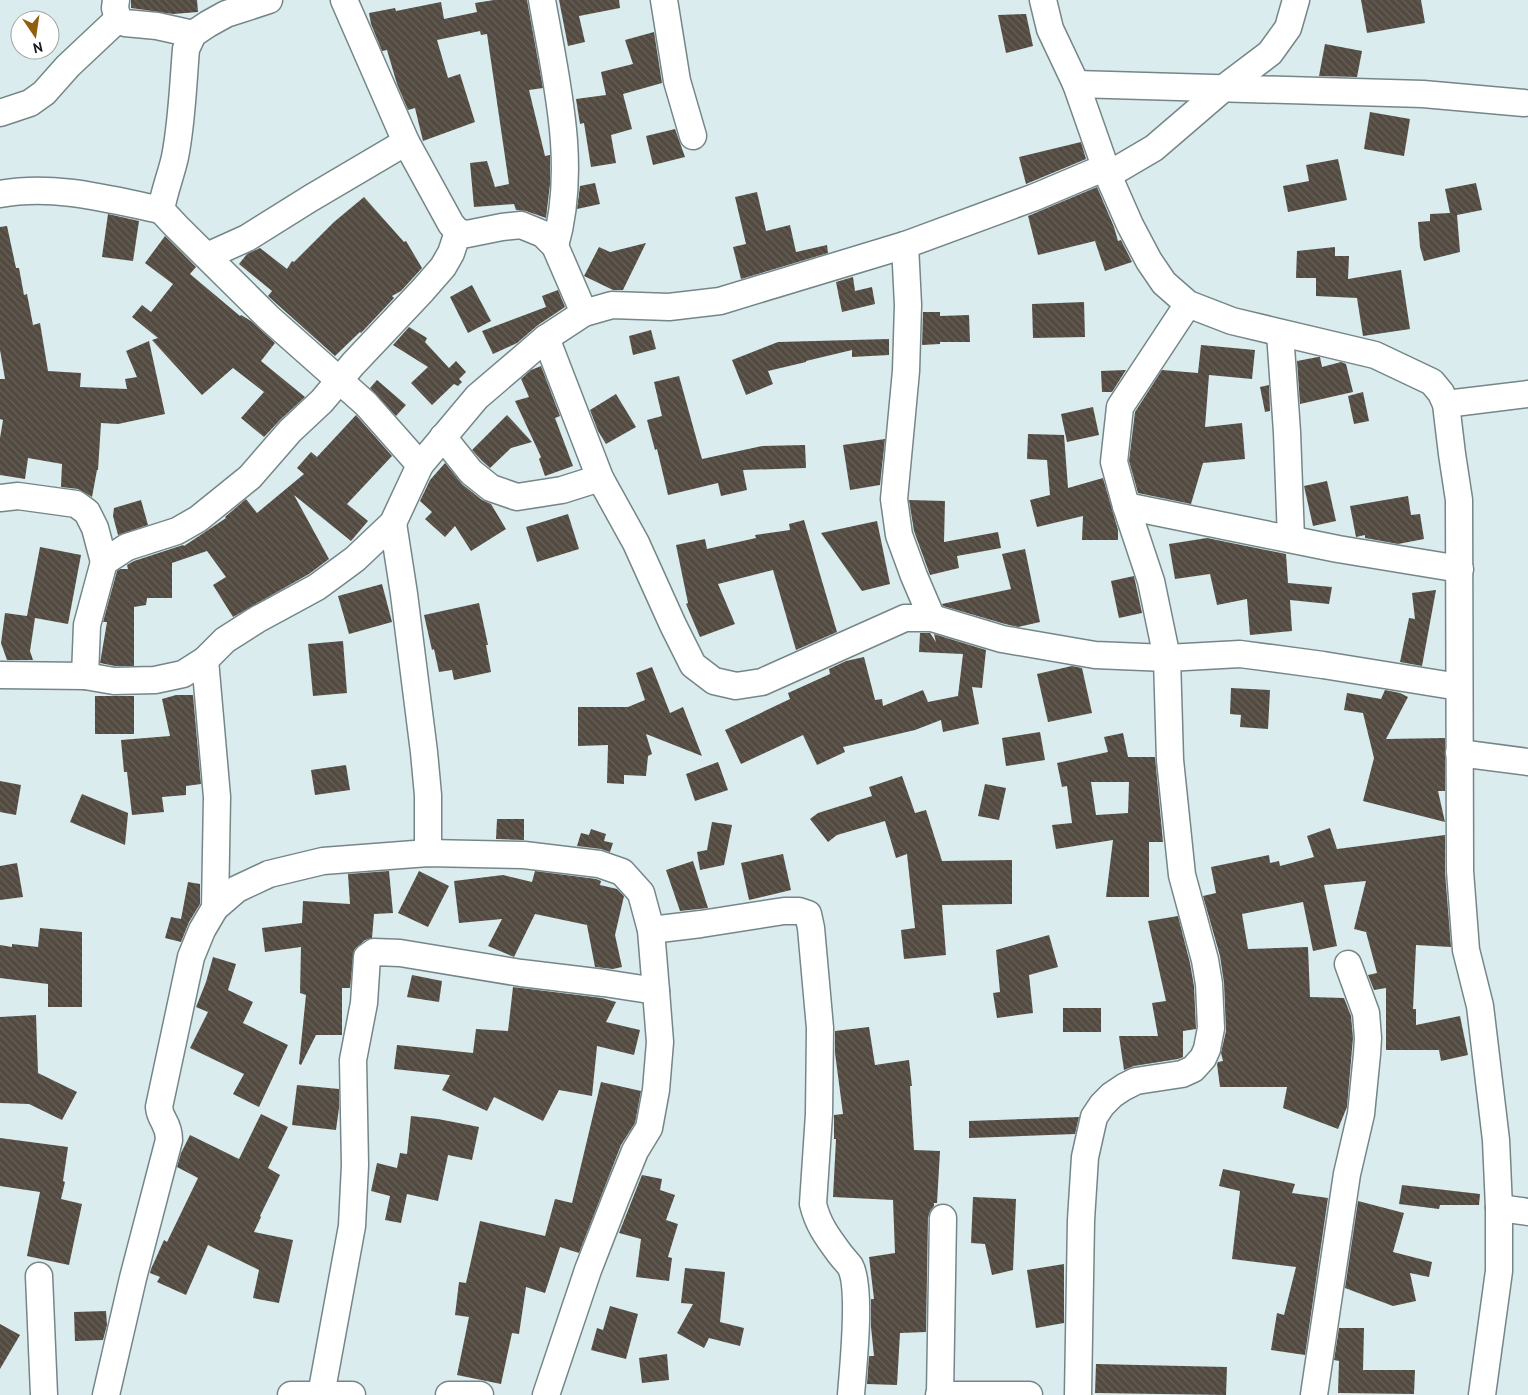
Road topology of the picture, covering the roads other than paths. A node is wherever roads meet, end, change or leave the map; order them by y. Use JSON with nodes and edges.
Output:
{"nodes":[{"id":1,"x":268,"y":0,"type":"edge"},
{"id":2,"x":344,"y":0,"type":"edge"},
{"id":3,"x":542,"y":0,"type":"edge"},
{"id":4,"x":664,"y":0,"type":"edge"},
{"id":5,"x":1043,"y":0,"type":"edge"},
{"id":6,"x":1296,"y":0,"type":"edge"},
{"id":7,"x":117,"y":10,"type":"edge"},
{"id":8,"x":193,"y":34,"type":"junction"},
{"id":9,"x":1076,"y":84,"type":"junction"},
{"id":10,"x":1225,"y":88,"type":"junction"},
{"id":11,"x":1524,"y":103,"type":"dead end"},
{"id":12,"x":0,"y":113,"type":"edge"},
{"id":13,"x":694,"y":136,"type":"dead end"},
{"id":14,"x":406,"y":142,"type":"junction"},
{"id":15,"x":1107,"y":171,"type":"junction"},
{"id":16,"x":0,"y":194,"type":"edge"},
{"id":17,"x":161,"y":210,"type":"junction"},
{"id":18,"x":458,"y":232,"type":"junction"},
{"id":19,"x":905,"y":245,"type":"junction"},
{"id":20,"x":555,"y":246,"type":"junction"},
{"id":21,"x":207,"y":256,"type":"junction"},
{"id":22,"x":1188,"y":304,"type":"junction"},
{"id":23,"x":584,"y":313,"type":"junction"},
{"id":24,"x":1280,"y":333,"type":"junction"},
{"id":25,"x":546,"y":338,"type":"junction"},
{"id":26,"x":340,"y":381,"type":"junction"},
{"id":27,"x":1528,"y":394,"type":"edge"},
{"id":28,"x":1446,"y":404,"type":"junction"},
{"id":29,"x":443,"y":437,"type":"junction"},
{"id":30,"x":420,"y":465,"type":"junction"},
{"id":31,"x":600,"y":478,"type":"junction"},
{"id":32,"x":0,"y":498,"type":"edge"},
{"id":33,"x":1126,"y":506,"type":"junction"},
{"id":34,"x":393,"y":523,"type":"junction"},
{"id":35,"x":1291,"y":539,"type":"junction"},
{"id":36,"x":104,"y":562,"type":"junction"},
{"id":37,"x":1460,"y":569,"type":"junction"},
{"id":38,"x":932,"y":618,"type":"junction"},
{"id":39,"x":1168,"y":658,"type":"junction"},
{"id":40,"x":205,"y":660,"type":"junction"},
{"id":41,"x":0,"y":675,"type":"edge"},
{"id":42,"x":85,"y":676,"type":"junction"},
{"id":43,"x":1459,"y":687,"type":"junction"},
{"id":44,"x":1459,"y":753,"type":"junction"},
{"id":45,"x":1528,"y":762,"type":"edge"},
{"id":46,"x":428,"y":853,"type":"junction"},
{"id":47,"x":215,"y":908,"type":"junction"},
{"id":48,"x":651,"y":930,"type":"junction"},
{"id":49,"x":1348,"y":964,"type":"dead end"},
{"id":50,"x":656,"y":990,"type":"junction"},
{"id":51,"x":1499,"y":1208,"type":"junction"},
{"id":52,"x":1528,"y":1212,"type":"edge"},
{"id":53,"x":943,"y":1218,"type":"dead end"},
{"id":54,"x":39,"y":1276,"type":"dead end"},
{"id":55,"x":44,"y":1395,"type":"edge"},
{"id":56,"x":106,"y":1395,"type":"edge"},
{"id":57,"x":290,"y":1395,"type":"edge"},
{"id":58,"x":321,"y":1395,"type":"edge"},
{"id":59,"x":352,"y":1395,"type":"edge"},
{"id":60,"x":449,"y":1395,"type":"edge"},
{"id":61,"x":458,"y":1395,"type":"edge"},
{"id":62,"x":480,"y":1395,"type":"edge"},
{"id":63,"x":546,"y":1395,"type":"edge"},
{"id":64,"x":851,"y":1395,"type":"edge"},
{"id":65,"x":939,"y":1395,"type":"edge"},
{"id":66,"x":990,"y":1395,"type":"edge"},
{"id":67,"x":1029,"y":1395,"type":"edge"},
{"id":68,"x":1078,"y":1395,"type":"edge"},
{"id":69,"x":1314,"y":1395,"type":"edge"},
{"id":70,"x":1482,"y":1395,"type":"edge"}],
"edges":[{"from":1,"to":8,"type":"street"},
{"from":2,"to":14,"type":"street"},
{"from":3,"to":20,"type":"street"},
{"from":4,"to":13,"type":"street"},
{"from":5,"to":9,"type":"street"},
{"from":6,"to":10,"type":"street"},
{"from":7,"to":8,"type":"street"},
{"from":7,"to":12,"type":"street"},
{"from":8,"to":17,"type":"street"},
{"from":9,"to":10,"type":"street"},
{"from":9,"to":15,"type":"street"},
{"from":10,"to":11,"type":"street"},
{"from":10,"to":15,"type":"street"},
{"from":14,"to":18,"type":"street"},
{"from":14,"to":21,"type":"street"},
{"from":15,"to":19,"type":"street"},
{"from":15,"to":22,"type":"street"},
{"from":16,"to":17,"type":"street"},
{"from":17,"to":21,"type":"street"},
{"from":18,"to":20,"type":"street"},
{"from":18,"to":26,"type":"street"},
{"from":19,"to":23,"type":"street"},
{"from":19,"to":38,"type":"street"},
{"from":20,"to":23,"type":"street"},
{"from":21,"to":26,"type":"street"},
{"from":22,"to":24,"type":"street"},
{"from":22,"to":33,"type":"street"},
{"from":23,"to":25,"type":"street"},
{"from":24,"to":28,"type":"street"},
{"from":24,"to":35,"type":"street"},
{"from":25,"to":29,"type":"street"},
{"from":25,"to":31,"type":"street"},
{"from":26,"to":30,"type":"street"},
{"from":26,"to":36,"type":"street"},
{"from":27,"to":28,"type":"street"},
{"from":28,"to":37,"type":"street"},
{"from":29,"to":30,"type":"street"},
{"from":29,"to":31,"type":"street"},
{"from":30,"to":34,"type":"street"},
{"from":31,"to":38,"type":"street"},
{"from":32,"to":36,"type":"street"},
{"from":33,"to":35,"type":"street"},
{"from":33,"to":39,"type":"street"},
{"from":34,"to":40,"type":"street"},
{"from":34,"to":46,"type":"street"},
{"from":35,"to":37,"type":"street"},
{"from":36,"to":42,"type":"street"},
{"from":37,"to":43,"type":"street"},
{"from":38,"to":39,"type":"street"},
{"from":39,"to":43,"type":"street"},
{"from":39,"to":68,"type":"street"},
{"from":40,"to":42,"type":"street"},
{"from":40,"to":47,"type":"street"},
{"from":41,"to":42,"type":"street"},
{"from":43,"to":44,"type":"street"},
{"from":44,"to":45,"type":"street"},
{"from":44,"to":51,"type":"street"},
{"from":46,"to":47,"type":"street"},
{"from":46,"to":48,"type":"street"},
{"from":47,"to":56,"type":"street"},
{"from":48,"to":50,"type":"street"},
{"from":48,"to":64,"type":"street"},
{"from":49,"to":69,"type":"street"},
{"from":50,"to":58,"type":"street"},
{"from":50,"to":63,"type":"street"},
{"from":51,"to":52,"type":"street"},
{"from":51,"to":70,"type":"street"},
{"from":53,"to":65,"type":"street"},
{"from":54,"to":55,"type":"street"},
{"from":57,"to":58,"type":"street"},
{"from":58,"to":59,"type":"street"},
{"from":60,"to":61,"type":"street"},
{"from":61,"to":62,"type":"street"},
{"from":65,"to":66,"type":"street"},
{"from":66,"to":67,"type":"street"}]}
